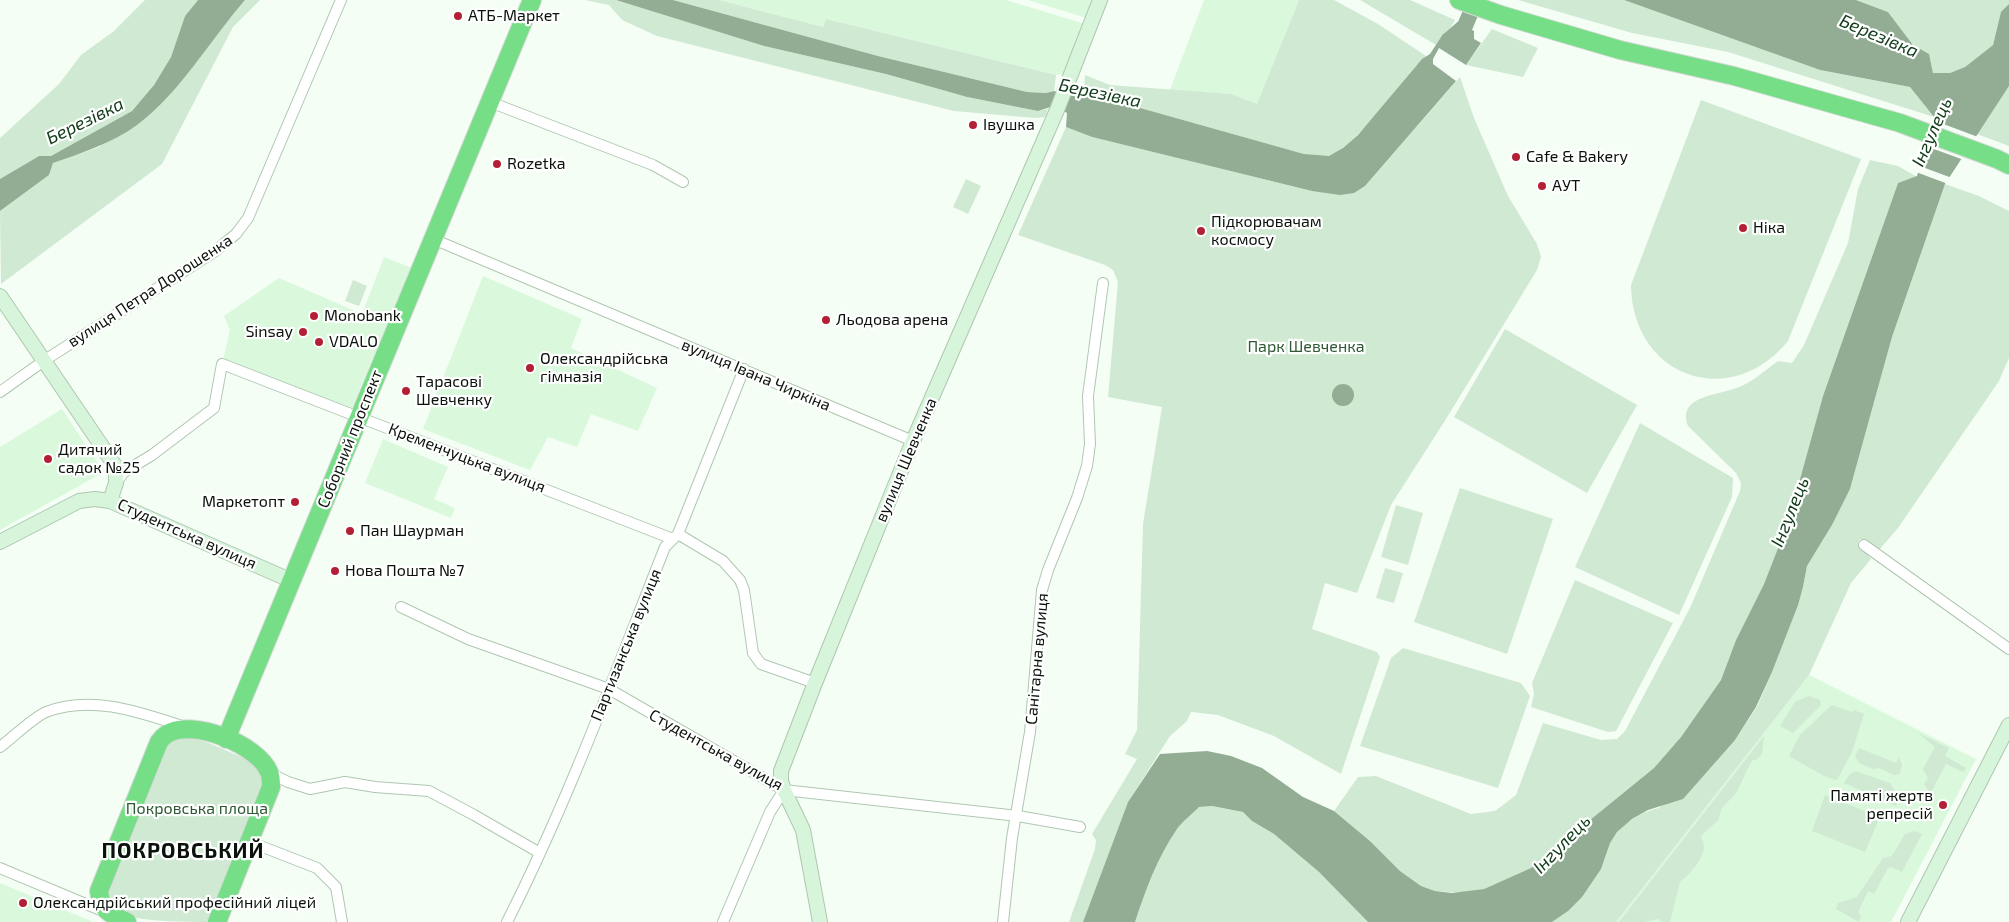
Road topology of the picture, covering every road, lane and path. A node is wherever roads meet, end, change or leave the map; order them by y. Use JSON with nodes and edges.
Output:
{"nodes":[{"id":1,"x":341,"y":0,"type":"edge"},
{"id":2,"x":1100,"y":0,"type":"edge"},
{"id":3,"x":1459,"y":0,"type":"edge"},
{"id":4,"x":529,"y":6,"type":"edge"},
{"id":5,"x":490,"y":102,"type":"junction"},
{"id":6,"x":2003,"y":162,"type":"edge"},
{"id":7,"x":683,"y":182,"type":"dead end"},
{"id":8,"x":433,"y":239,"type":"junction"},
{"id":9,"x":1103,"y":283,"type":"dead end"},
{"id":10,"x":0,"y":296,"type":"edge"},
{"id":11,"x":45,"y":360,"type":"junction"},
{"id":12,"x":744,"y":369,"type":"junction"},
{"id":13,"x":0,"y":392,"type":"edge"},
{"id":14,"x":360,"y":416,"type":"junction"},
{"id":15,"x":913,"y":441,"type":"junction"},
{"id":16,"x":116,"y":483,"type":"junction"},
{"id":17,"x":110,"y":501,"type":"junction"},
{"id":18,"x":676,"y":536,"type":"junction"},
{"id":19,"x":0,"y":542,"type":"edge"},
{"id":20,"x":1864,"y":545,"type":"dead end"},
{"id":21,"x":292,"y":580,"type":"junction"},
{"id":22,"x":401,"y":607,"type":"dead end"},
{"id":23,"x":2009,"y":649,"type":"edge"},
{"id":24,"x":815,"y":683,"type":"junction"},
{"id":25,"x":609,"y":689,"type":"junction"},
{"id":26,"x":2009,"y":725,"type":"edge"},
{"id":27,"x":193,"y":730,"type":"junction"},
{"id":28,"x":226,"y":739,"type":"junction"},
{"id":29,"x":0,"y":747,"type":"edge"},
{"id":30,"x":270,"y":773,"type":"junction"},
{"id":31,"x":784,"y":790,"type":"junction"},
{"id":32,"x":1018,"y":816,"type":"junction"},
{"id":33,"x":1080,"y":827,"type":"dead end"},
{"id":34,"x":250,"y":842,"type":"junction"},
{"id":35,"x":540,"y":853,"type":"junction"},
{"id":36,"x":0,"y":868,"type":"edge"},
{"id":37,"x":109,"y":913,"type":"junction"},
{"id":38,"x":127,"y":922,"type":"edge"},
{"id":39,"x":217,"y":922,"type":"edge"},
{"id":40,"x":342,"y":922,"type":"edge"},
{"id":41,"x":507,"y":922,"type":"edge"},
{"id":42,"x":723,"y":922,"type":"edge"},
{"id":43,"x":820,"y":922,"type":"edge"},
{"id":44,"x":1003,"y":922,"type":"edge"},
{"id":45,"x":1908,"y":922,"type":"edge"}],
"edges":[{"from":1,"to":11,"type":"street","name":"вулиця Петра Дорошенка"},
{"from":2,"to":15,"type":"main road","name":"вулиця Шевченка"},
{"from":3,"to":6,"type":"highway"},
{"from":4,"to":5,"type":"highway","name":"Соборний проспект"},
{"from":5,"to":7,"type":"street"},
{"from":5,"to":8,"type":"highway","name":"Соборний проспект"},
{"from":8,"to":12,"type":"street","name":"вулиця Івана Чиркіна"},
{"from":8,"to":14,"type":"highway","name":"Соборний проспект"},
{"from":9,"to":32,"type":"street","name":"Санітарна вулиця"},
{"from":10,"to":11,"type":"main road","name":"Студентська вулиця"},
{"from":11,"to":13,"type":"street","name":"вулиця Петра Дорошенка"},
{"from":11,"to":16,"type":"main road","name":"Студентська вулиця"},
{"from":12,"to":15,"type":"street","name":"вулиця Івана Чиркіна"},
{"from":12,"to":18,"type":"street","name":"Партизанська вулиця"},
{"from":14,"to":16,"type":"street","name":"Кременчуцька вулиця"},
{"from":14,"to":18,"type":"street","name":"Кременчуцька вулиця"},
{"from":14,"to":21,"type":"highway","name":"Соборний проспект"},
{"from":15,"to":24,"type":"main road","name":"вулиця Шевченка"},
{"from":16,"to":17,"type":"main road","name":"Студентська вулиця"},
{"from":17,"to":19,"type":"main road"},
{"from":17,"to":21,"type":"main road","name":"Студентська вулиця"},
{"from":18,"to":24,"type":"street","name":"Кременчуцька вулиця"},
{"from":18,"to":25,"type":"street","name":"Партизанська вулиця"},
{"from":20,"to":23,"type":"street"},
{"from":21,"to":28,"type":"highway","name":"Соборний проспект"},
{"from":22,"to":25,"type":"street","name":"Студентська вулиця"},
{"from":24,"to":31,"type":"main road","name":"вулиця Шевченка"},
{"from":25,"to":31,"type":"street","name":"Студентська вулиця"},
{"from":25,"to":35,"type":"street","name":"Партизанська вулиця"},
{"from":26,"to":45,"type":"main road"},
{"from":27,"to":28,"type":"highway"},
{"from":27,"to":29,"type":"street"},
{"from":27,"to":37,"type":"highway"},
{"from":28,"to":30,"type":"highway"},
{"from":30,"to":34,"type":"highway"},
{"from":30,"to":35,"type":"street"},
{"from":31,"to":32,"type":"street","name":"Студентська вулиця"},
{"from":31,"to":42,"type":"street"},
{"from":31,"to":43,"type":"main road"},
{"from":32,"to":33,"type":"street","name":"Студентська вулиця"},
{"from":32,"to":44,"type":"street","name":"Санітарна вулиця"},
{"from":34,"to":39,"type":"highway"},
{"from":34,"to":40,"type":"street"},
{"from":35,"to":41,"type":"street","name":"Партизанська вулиця"},
{"from":36,"to":37,"type":"street"},
{"from":37,"to":38,"type":"highway"}]}
